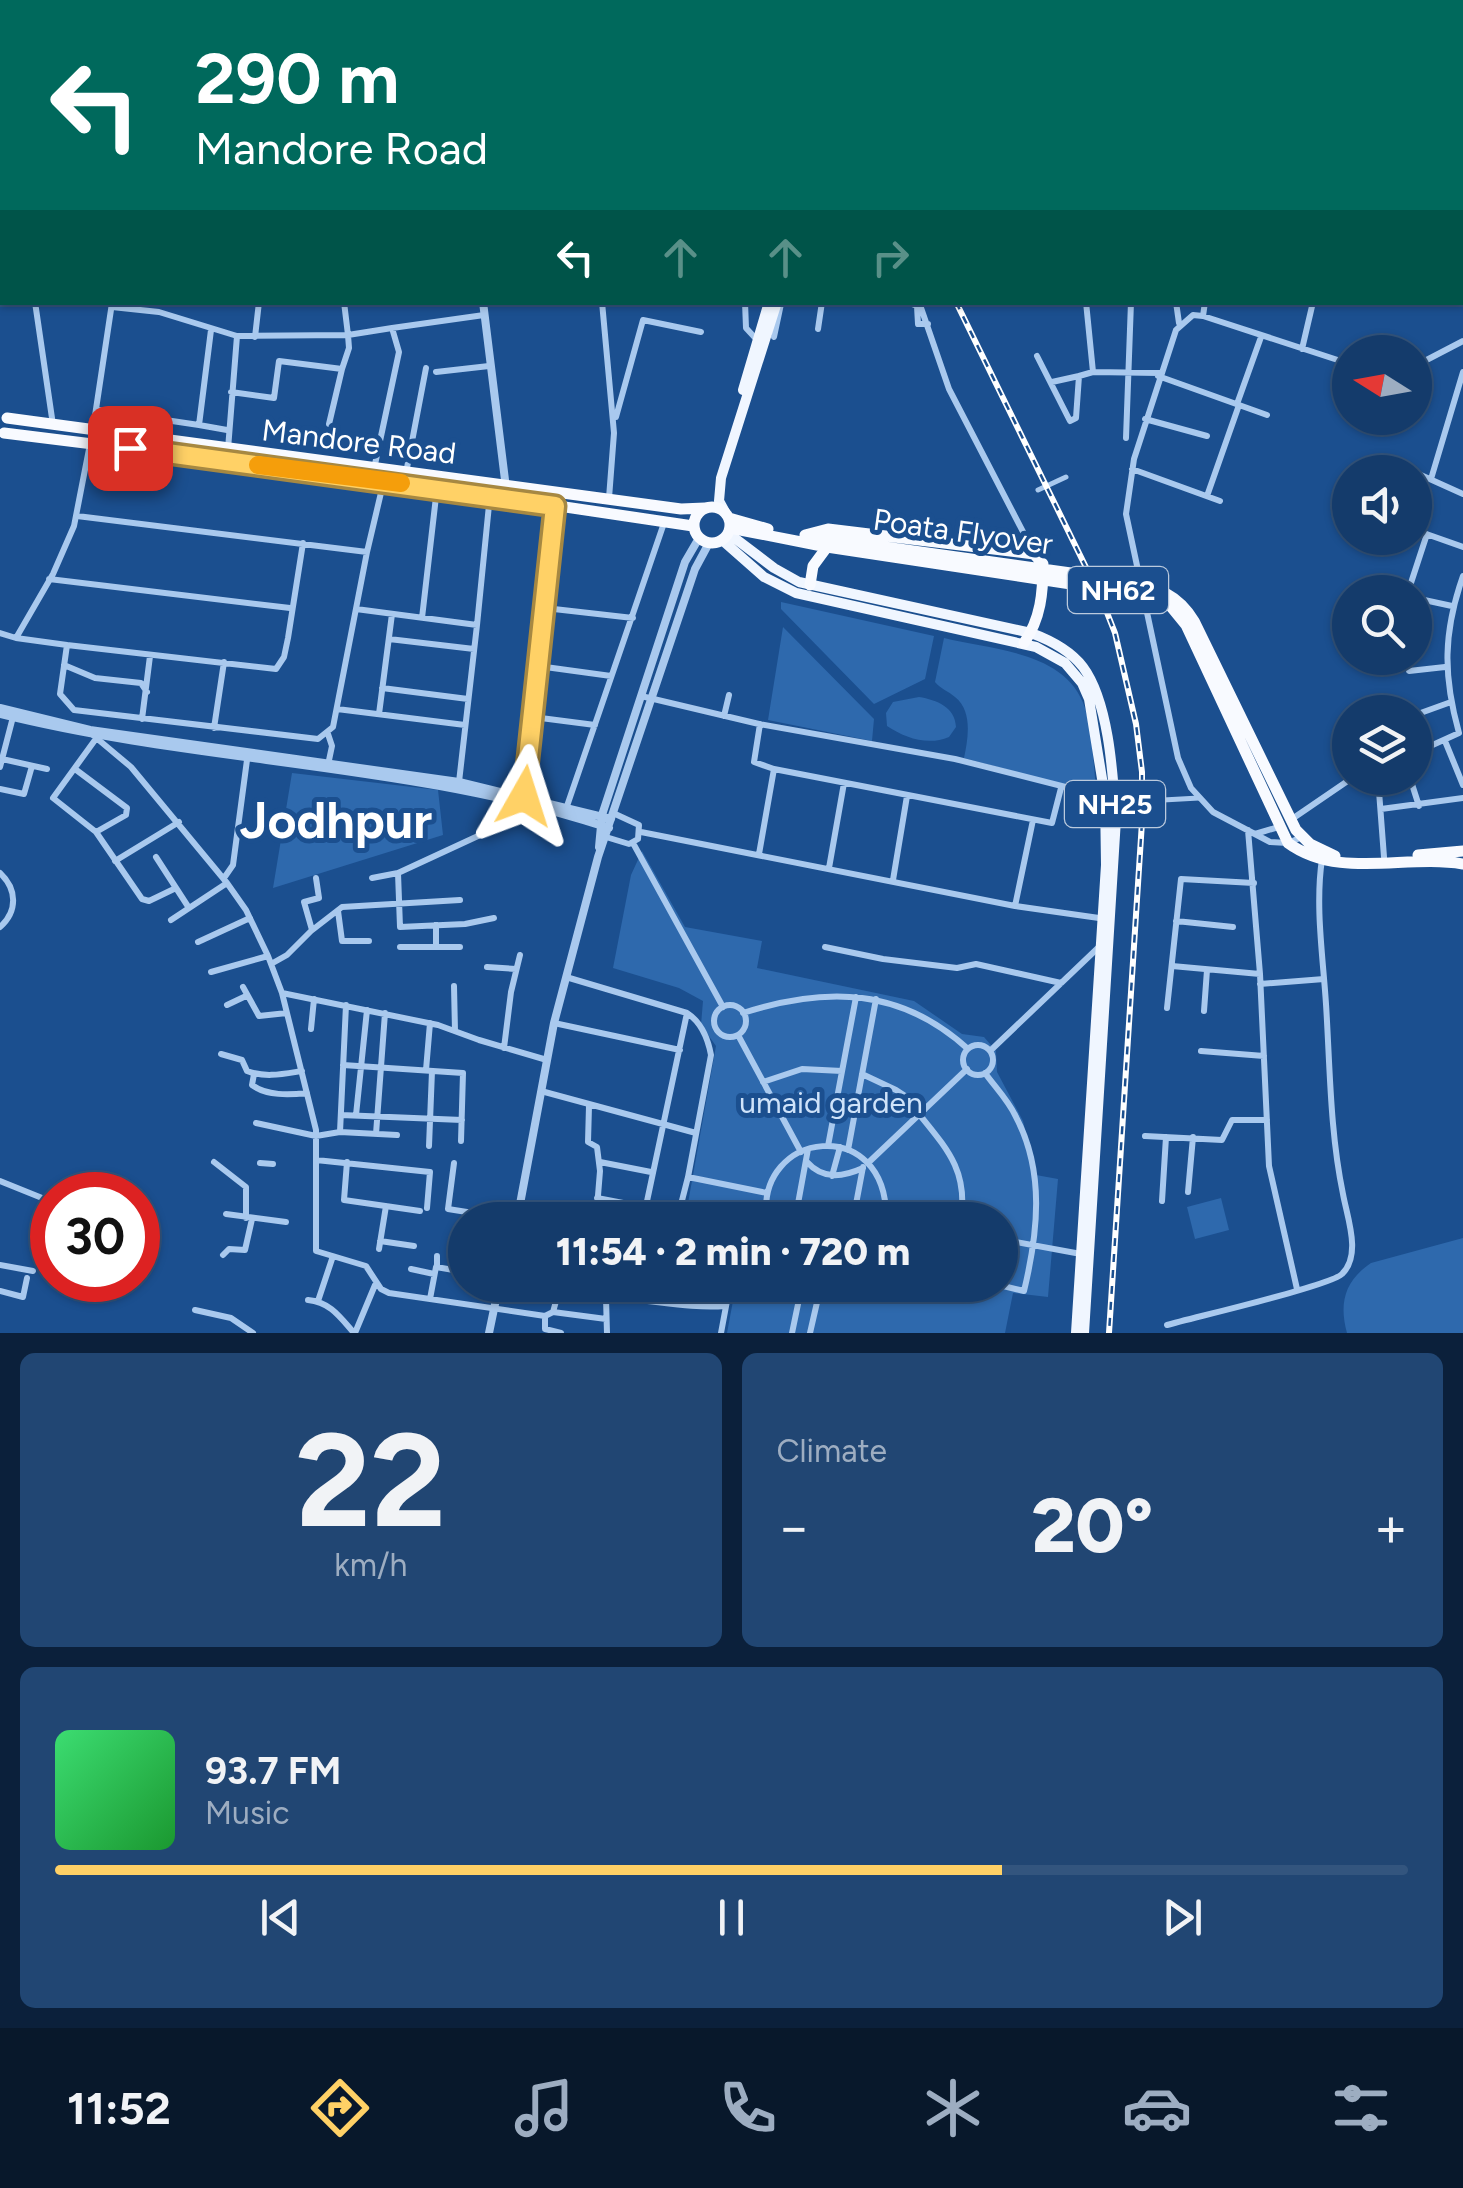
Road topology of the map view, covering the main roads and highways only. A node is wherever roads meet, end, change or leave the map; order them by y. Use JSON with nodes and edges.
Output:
{"nodes":[{"id":1,"x":769,"y":305,"type":"edge"},
{"id":2,"x":779,"y":305,"type":"edge"},
{"id":3,"x":766,"y":339,"type":"junction"},
{"id":4,"x":3,"y":417,"type":"edge"},
{"id":5,"x":2,"y":433,"type":"edge"},
{"id":6,"x":91,"y":436,"type":"junction"},
{"id":7,"x":506,"y":492,"type":"junction"},
{"id":8,"x":707,"y":507,"type":"junction"},
{"id":9,"x":717,"y":530,"type":"junction"},
{"id":10,"x":806,"y":536,"type":"junction"},
{"id":11,"x":848,"y":546,"type":"junction"},
{"id":12,"x":827,"y":547,"type":"junction"},
{"id":13,"x":810,"y":586,"type":"junction"},
{"id":14,"x":932,"y":618,"type":"junction"},
{"id":15,"x":1028,"y":638,"type":"junction"},
{"id":16,"x":1285,"y":824,"type":"junction"},
{"id":17,"x":1463,"y":851,"type":"edge"},
{"id":18,"x":1323,"y":856,"type":"junction"},
{"id":19,"x":1463,"y":864,"type":"edge"},
{"id":20,"x":1105,"y":918,"type":"junction"},
{"id":21,"x":1076,"y":1333,"type":"edge"},
{"id":22,"x":1084,"y":1333,"type":"edge"}],
"edges":[{"from":1,"to":3,"type":"main road"},
{"from":2,"to":3,"type":"main road"},
{"from":3,"to":8,"type":"main road"},
{"from":3,"to":9,"type":"main road"},
{"from":4,"to":5,"type":"highway","number":"NH62"},
{"from":4,"to":6,"type":"highway","name":"Mandore Road","number":"NH62"},
{"from":5,"to":6,"type":"highway","name":"Mandore Road","number":"NH62"},
{"from":6,"to":7,"type":"highway","name":"Mandore Road","number":"NH62"},
{"from":6,"to":7,"type":"highway","name":"Mandore Road","number":"NH62"},
{"from":7,"to":8,"type":"highway","name":"Mandore Road","number":"NH62"},
{"from":7,"to":9,"type":"highway","name":"Mandore Road","number":"NH62"},
{"from":8,"to":9,"type":"highway","number":"NH62"},
{"from":8,"to":9,"type":"highway"},
{"from":9,"to":10,"type":"highway","number":"NH62"},
{"from":9,"to":12,"type":"highway","number":"NH62"},
{"from":9,"to":13,"type":"main road","number":"NH25"},
{"from":9,"to":14,"type":"main road","number":"NH25"},
{"from":10,"to":11,"type":"highway","name":"Poata Flyover","number":"NH62"},
{"from":10,"to":15,"type":"highway"},
{"from":11,"to":12,"type":"highway","name":"Poata Flyover","number":"NH62"},
{"from":11,"to":16,"type":"highway","name":"Poata Flyover","number":"NH62"},
{"from":11,"to":16,"type":"highway","name":"Poata Flyover","number":"NH62"},
{"from":12,"to":13,"type":"highway"},
{"from":13,"to":14,"type":"main road","number":"NH25"},
{"from":14,"to":15,"type":"main road","number":"NH25"},
{"from":15,"to":20,"type":"main road","number":"NH25"},
{"from":15,"to":20,"type":"main road","number":"NH25"},
{"from":16,"to":18,"type":"highway","number":"NH62"},
{"from":16,"to":18,"type":"highway","number":"NH62"},
{"from":17,"to":18,"type":"highway"},
{"from":18,"to":19,"type":"highway"},
{"from":20,"to":21,"type":"main road","number":"NH25"},
{"from":20,"to":22,"type":"main road","number":"NH25"}]}
